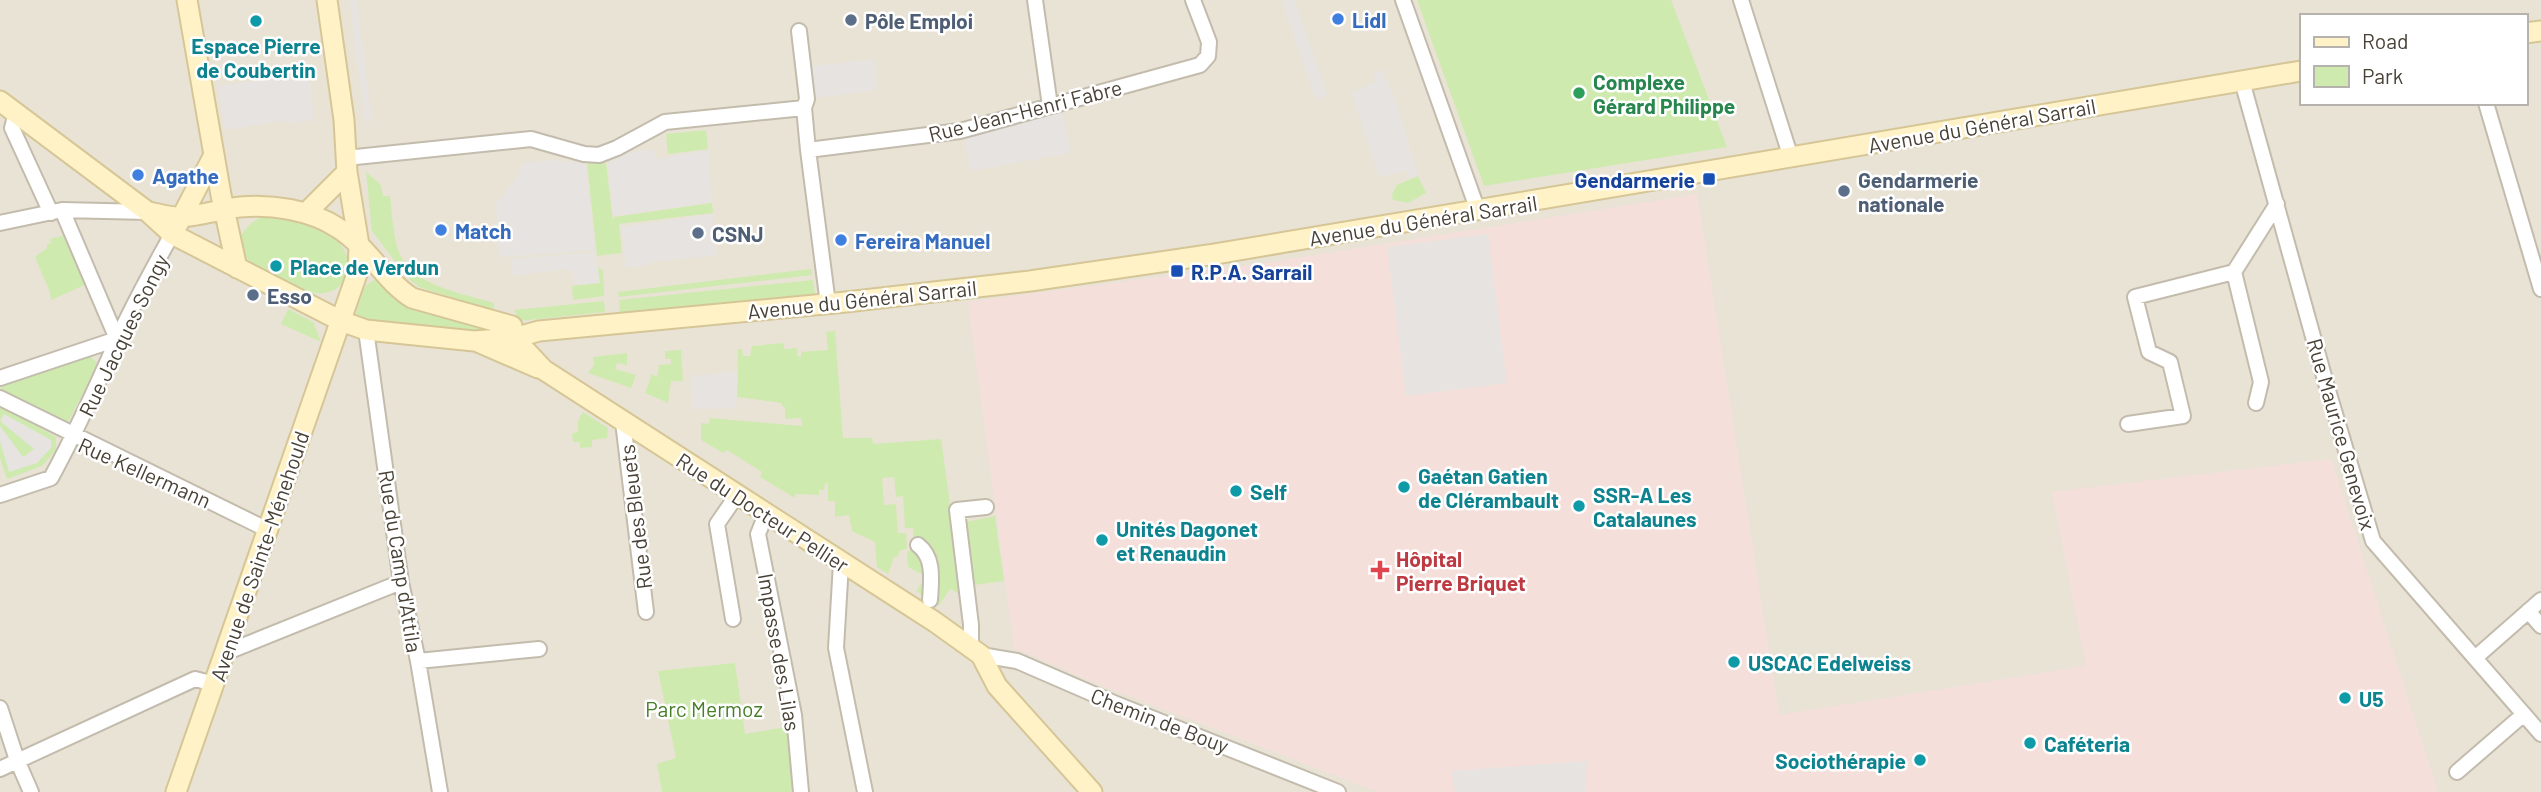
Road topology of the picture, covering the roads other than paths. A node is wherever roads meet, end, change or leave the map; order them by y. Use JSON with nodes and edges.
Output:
{"nodes":[{"id":1,"x":180,"y":0,"type":"edge"},
{"id":2,"x":187,"y":0,"type":"edge"},
{"id":3,"x":327,"y":0,"type":"edge"},
{"id":4,"x":1035,"y":0,"type":"edge"},
{"id":5,"x":1193,"y":0,"type":"edge"},
{"id":6,"x":1403,"y":0,"type":"edge"},
{"id":7,"x":1741,"y":0,"type":"edge"},
{"id":8,"x":192,"y":29,"type":"junction"},
{"id":9,"x":799,"y":31,"type":"dead end"},
{"id":10,"x":2300,"y":71,"type":"edge"},
{"id":11,"x":2242,"y":81,"type":"junction"},
{"id":12,"x":0,"y":101,"type":"edge"},
{"id":13,"x":2487,"y":105,"type":"edge"},
{"id":14,"x":1049,"y":106,"type":"junction"},
{"id":15,"x":804,"y":108,"type":"junction"},
{"id":16,"x":16,"y":113,"type":"junction"},
{"id":17,"x":808,"y":149,"type":"junction"},
{"id":18,"x":214,"y":155,"type":"junction"},
{"id":19,"x":1791,"y":158,"type":"junction"},
{"id":20,"x":347,"y":165,"type":"junction"},
{"id":21,"x":229,"y":204,"type":"junction"},
{"id":22,"x":2277,"y":204,"type":"junction"},
{"id":23,"x":1478,"y":211,"type":"junction"},
{"id":24,"x":56,"y":212,"type":"junction"},
{"id":25,"x":148,"y":212,"type":"junction"},
{"id":26,"x":306,"y":213,"type":"junction"},
{"id":27,"x":0,"y":223,"type":"edge"},
{"id":28,"x":177,"y":225,"type":"junction"},
{"id":29,"x":359,"y":245,"type":"junction"},
{"id":30,"x":237,"y":268,"type":"junction"},
{"id":31,"x":2234,"y":272,"type":"junction"},
{"id":32,"x":2541,"y":289,"type":"edge"},
{"id":33,"x":828,"y":304,"type":"junction"},
{"id":34,"x":341,"y":321,"type":"junction"},
{"id":35,"x":366,"y":330,"type":"junction"},
{"id":36,"x":506,"y":334,"type":"junction"},
{"id":37,"x":117,"y":339,"type":"junction"},
{"id":38,"x":474,"y":341,"type":"junction"},
{"id":39,"x":544,"y":370,"type":"junction"},
{"id":40,"x":0,"y":378,"type":"edge"},
{"id":41,"x":0,"y":398,"type":"edge"},
{"id":42,"x":2256,"y":403,"type":"dead end"},
{"id":43,"x":623,"y":422,"type":"junction"},
{"id":44,"x":2128,"y":424,"type":"dead end"},
{"id":45,"x":74,"y":436,"type":"junction"},
{"id":46,"x":0,"y":495,"type":"edge"},
{"id":47,"x":737,"y":495,"type":"junction"},
{"id":48,"x":986,"y":507,"type":"dead end"},
{"id":49,"x":766,"y":514,"type":"junction"},
{"id":50,"x":268,"y":530,"type":"junction"},
{"id":51,"x":918,"y":545,"type":"dead end"},
{"id":52,"x":841,"y":563,"type":"junction"},
{"id":53,"x":401,"y":582,"type":"junction"},
{"id":54,"x":930,"y":600,"type":"dead end"},
{"id":55,"x":2541,"y":600,"type":"edge"},
{"id":56,"x":2528,"y":611,"type":"junction"},
{"id":57,"x":646,"y":612,"type":"dead end"},
{"id":58,"x":733,"y":619,"type":"dead end"},
{"id":59,"x":2541,"y":626,"type":"edge"},
{"id":60,"x":539,"y":649,"type":"dead end"},
{"id":61,"x":976,"y":651,"type":"junction"},
{"id":62,"x":225,"y":653,"type":"junction"},
{"id":63,"x":2475,"y":658,"type":"junction"},
{"id":64,"x":418,"y":661,"type":"junction"},
{"id":65,"x":214,"y":684,"type":"junction"},
{"id":66,"x":0,"y":708,"type":"edge"},
{"id":67,"x":2524,"y":714,"type":"junction"},
{"id":68,"x":2541,"y":733,"type":"edge"},
{"id":69,"x":17,"y":760,"type":"junction"},
{"id":70,"x":0,"y":769,"type":"edge"},
{"id":71,"x":2457,"y":772,"type":"dead end"},
{"id":72,"x":31,"y":792,"type":"edge"},
{"id":73,"x":176,"y":792,"type":"edge"},
{"id":74,"x":440,"y":792,"type":"edge"},
{"id":75,"x":801,"y":792,"type":"edge"},
{"id":76,"x":865,"y":792,"type":"edge"},
{"id":77,"x":1092,"y":792,"type":"edge"},
{"id":78,"x":1338,"y":792,"type":"edge"}],
"edges":[{"from":1,"to":8,"type":"street"},
{"from":2,"to":8,"type":"main road"},
{"from":3,"to":20,"type":"main road"},
{"from":4,"to":14,"type":"street"},
{"from":5,"to":14,"type":"street","name":"Rue Jean-Henri Fabre"},
{"from":6,"to":23,"type":"street"},
{"from":7,"to":19,"type":"street"},
{"from":8,"to":18,"type":"main road"},
{"from":9,"to":15,"type":"street"},
{"from":10,"to":11,"type":"main road","name":"Avenue du Général Sarrail"},
{"from":11,"to":19,"type":"main road","name":"Avenue du Général Sarrail"},
{"from":11,"to":22,"type":"street","name":"Rue Maurice Genevoix"},
{"from":12,"to":16,"type":"main road"},
{"from":13,"to":32,"type":"street"},
{"from":14,"to":17,"type":"street","name":"Rue Jean-Henri Fabre"},
{"from":15,"to":17,"type":"street"},
{"from":15,"to":20,"type":"street"},
{"from":16,"to":24,"type":"street"},
{"from":16,"to":25,"type":"main road"},
{"from":17,"to":33,"type":"street"},
{"from":18,"to":21,"type":"main road"},
{"from":18,"to":28,"type":"main road"},
{"from":19,"to":23,"type":"main road","name":"Avenue du Général Sarrail"},
{"from":20,"to":26,"type":"main road"},
{"from":20,"to":29,"type":"main road"},
{"from":21,"to":26,"type":"main road"},
{"from":21,"to":28,"type":"main road"},
{"from":21,"to":30,"type":"main road"},
{"from":22,"to":31,"type":"street"},
{"from":22,"to":63,"type":"street","name":"Rue Maurice Genevoix"},
{"from":23,"to":33,"type":"main road","name":"Avenue du Général Sarrail"},
{"from":24,"to":25,"type":"street"},
{"from":24,"to":27,"type":"street"},
{"from":24,"to":37,"type":"street"},
{"from":25,"to":28,"type":"main road"},
{"from":26,"to":29,"type":"main road"},
{"from":28,"to":30,"type":"main road"},
{"from":28,"to":37,"type":"street","name":"Rue Jacques Songy"},
{"from":29,"to":34,"type":"main road"},
{"from":29,"to":36,"type":"main road"},
{"from":30,"to":34,"type":"main road"},
{"from":31,"to":42,"type":"street"},
{"from":31,"to":44,"type":"street"},
{"from":33,"to":36,"type":"main road","name":"Avenue du Général Sarrail"},
{"from":34,"to":35,"type":"main road"},
{"from":34,"to":50,"type":"main road","name":"Avenue de Sainte-Ménehould"},
{"from":35,"to":38,"type":"main road"},
{"from":35,"to":53,"type":"street","name":"Rue du Camp d'Attila"},
{"from":36,"to":38,"type":"main road"},
{"from":36,"to":39,"type":"main road","name":"Rue du Docteur Pellier"},
{"from":37,"to":40,"type":"street"},
{"from":37,"to":45,"type":"street","name":"Rue Jacques Songy"},
{"from":38,"to":39,"type":"main road","name":"Rue du Docteur Pellier"},
{"from":39,"to":43,"type":"main road","name":"Rue du Docteur Pellier"},
{"from":41,"to":45,"type":"street"},
{"from":43,"to":47,"type":"main road","name":"Rue du Docteur Pellier"},
{"from":43,"to":57,"type":"street","name":"Rue des Bleuets"},
{"from":45,"to":46,"type":"street","name":"Rue Kellermann"},
{"from":45,"to":50,"type":"street","name":"Rue Kellermann"},
{"from":47,"to":49,"type":"main road","name":"Rue du Docteur Pellier"},
{"from":47,"to":58,"type":"street"},
{"from":48,"to":61,"type":"street"},
{"from":49,"to":52,"type":"main road","name":"Rue du Docteur Pellier"},
{"from":49,"to":75,"type":"street","name":"Impasse des Lilas"},
{"from":50,"to":62,"type":"main road","name":"Avenue de Sainte-Ménehould"},
{"from":51,"to":54,"type":"street"},
{"from":52,"to":61,"type":"main road","name":"Rue du Docteur Pellier"},
{"from":52,"to":76,"type":"street"},
{"from":53,"to":62,"type":"street"},
{"from":53,"to":64,"type":"street","name":"Rue du Camp d'Attila"},
{"from":55,"to":56,"type":"street"},
{"from":56,"to":59,"type":"street"},
{"from":56,"to":63,"type":"street"},
{"from":60,"to":64,"type":"street"},
{"from":61,"to":77,"type":"main road"},
{"from":61,"to":78,"type":"street","name":"Chemin de Bouy"},
{"from":62,"to":65,"type":"main road","name":"Avenue de Sainte-Ménehould"},
{"from":63,"to":67,"type":"street","name":"Rue Maurice Genevoix"},
{"from":64,"to":74,"type":"street","name":"Rue du Camp d'Attila"},
{"from":65,"to":69,"type":"street"},
{"from":65,"to":73,"type":"main road","name":"Avenue de Sainte-Ménehould"},
{"from":66,"to":69,"type":"street"},
{"from":67,"to":68,"type":"street","name":"Rue Maurice Genevoix"},
{"from":67,"to":71,"type":"street"},
{"from":69,"to":70,"type":"street"},
{"from":69,"to":72,"type":"street"}]}
